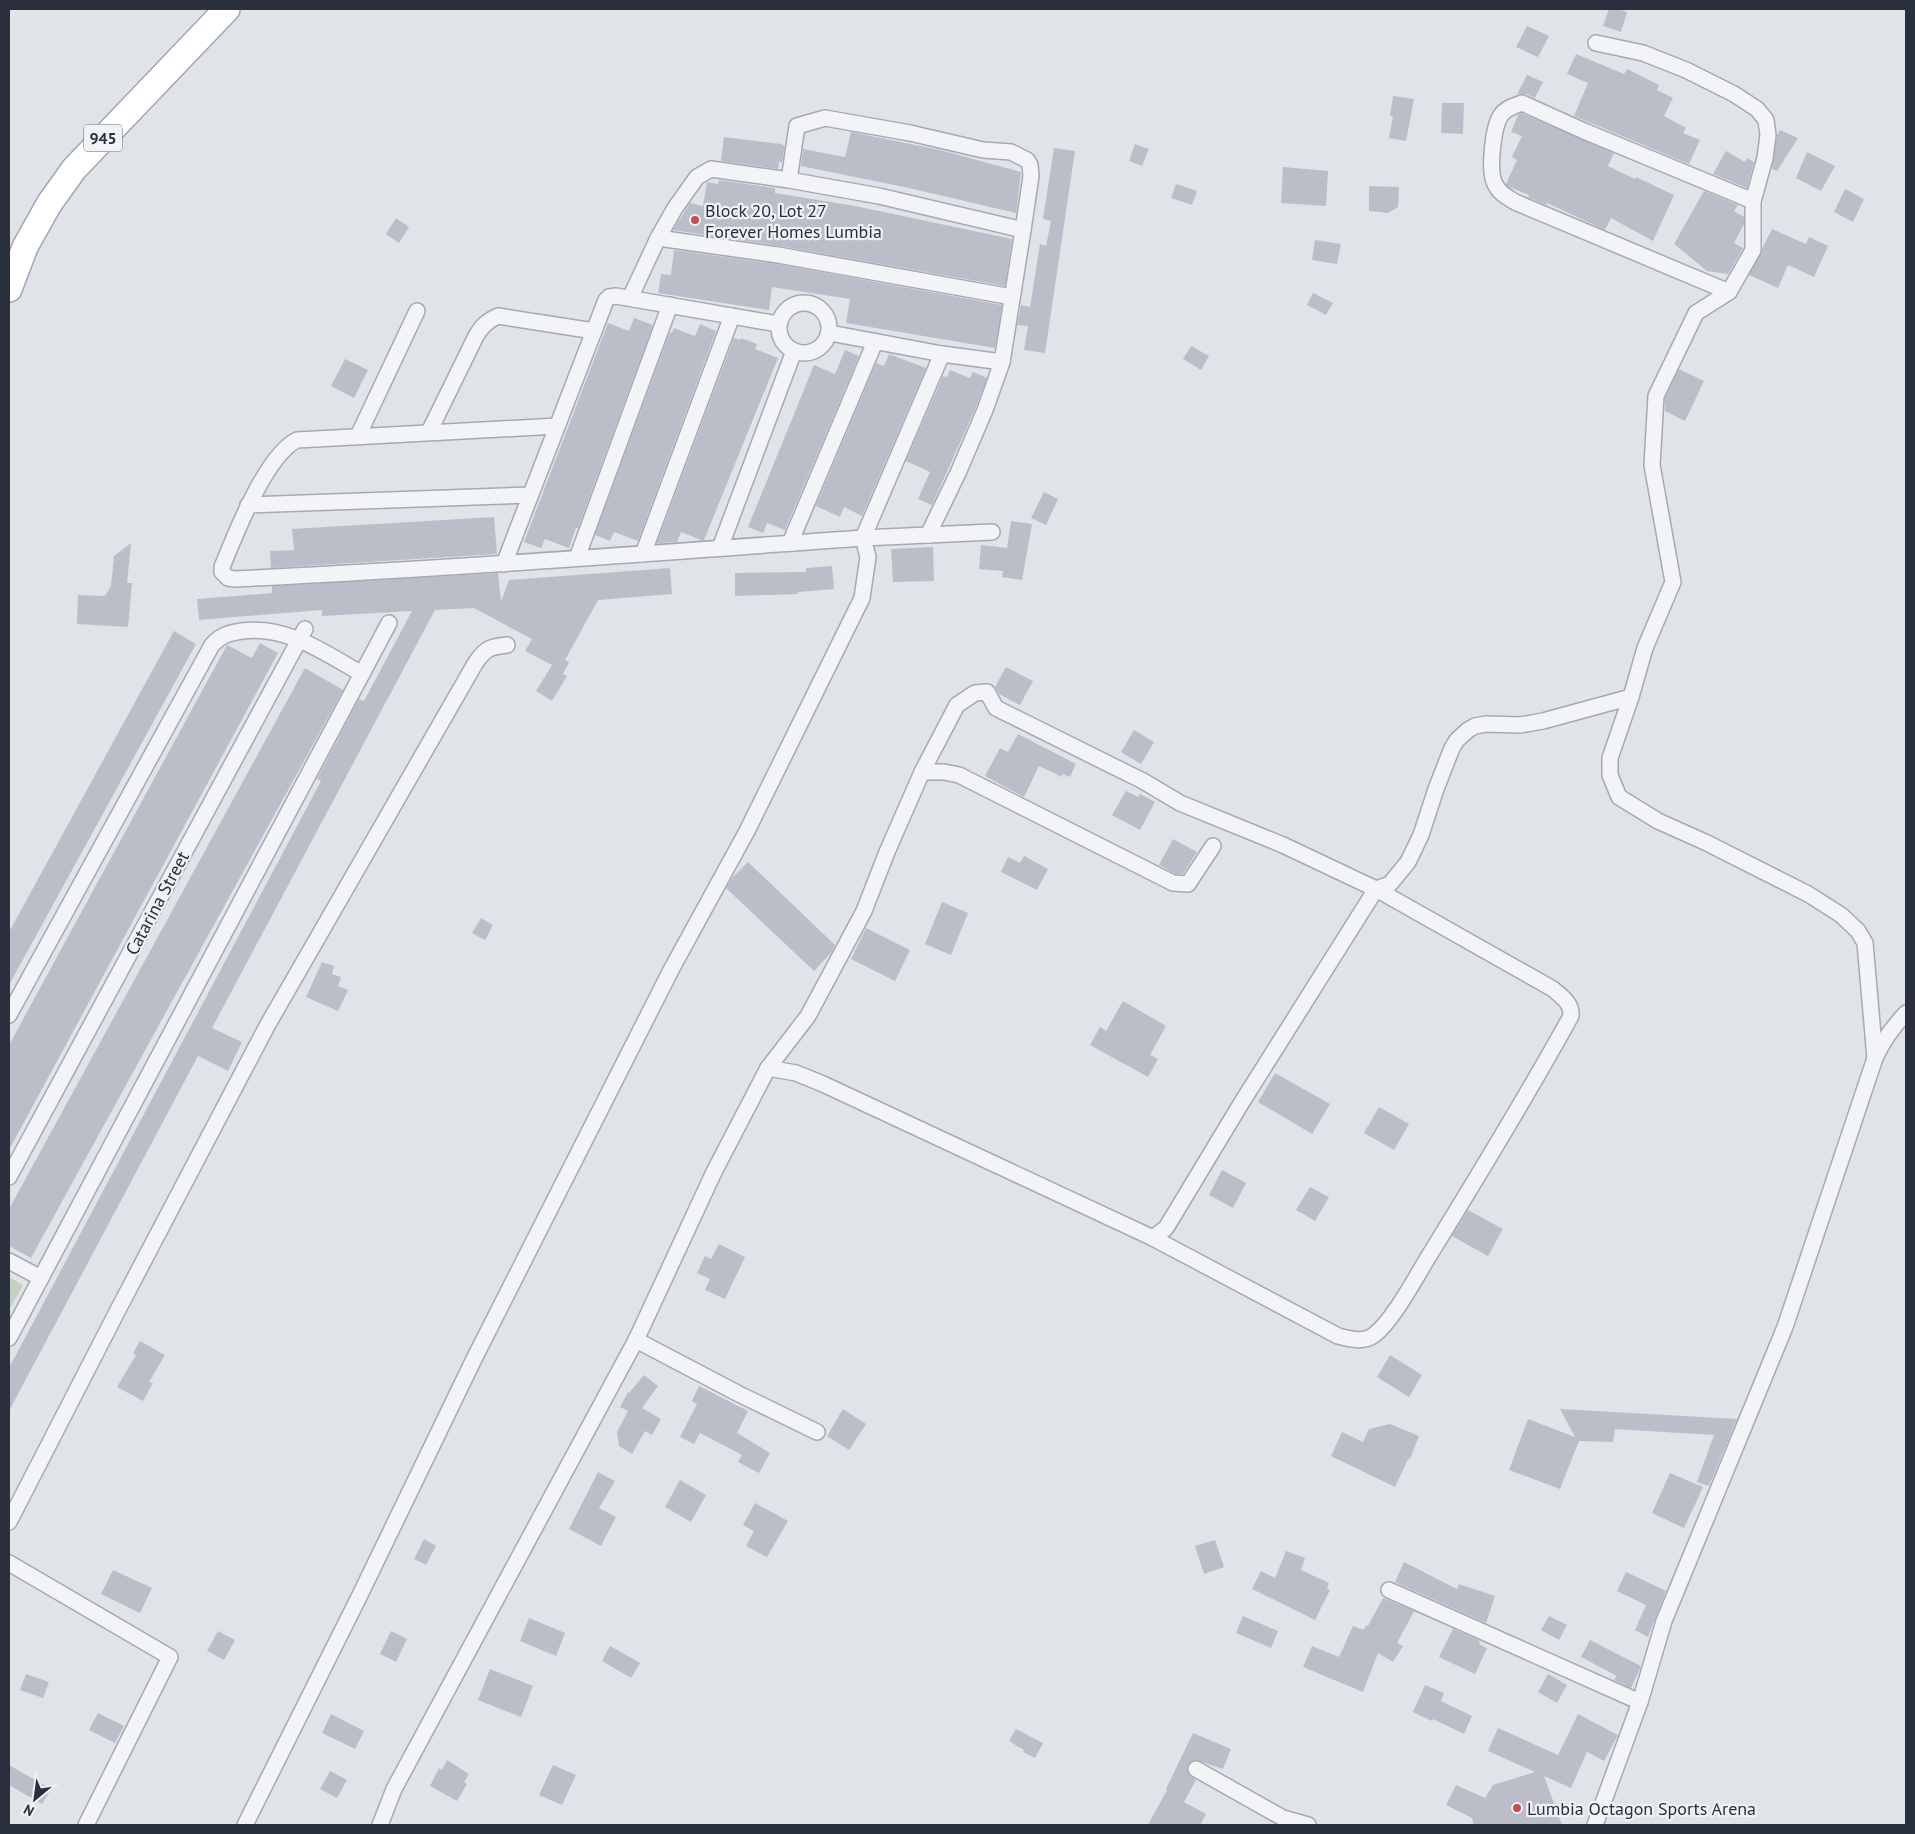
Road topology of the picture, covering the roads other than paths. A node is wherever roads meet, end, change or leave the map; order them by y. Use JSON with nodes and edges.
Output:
{"nodes":[{"id":1,"x":227,"y":9,"type":"edge"},
{"id":2,"x":1596,"y":43,"type":"dead end"},
{"id":3,"x":789,"y":180,"type":"junction"},
{"id":4,"x":1753,"y":201,"type":"junction"},
{"id":5,"x":1024,"y":230,"type":"junction"},
{"id":6,"x":658,"y":238,"type":"junction"},
{"id":7,"x":9,"y":289,"type":"edge"},
{"id":8,"x":1729,"y":292,"type":"junction"},
{"id":9,"x":1012,"y":297,"type":"junction"},
{"id":10,"x":630,"y":298,"type":"junction"},
{"id":11,"x":670,"y":305,"type":"junction"},
{"id":12,"x":417,"y":310,"type":"dead end"},
{"id":13,"x":732,"y":316,"type":"junction"},
{"id":14,"x":778,"y":324,"type":"junction"},
{"id":15,"x":594,"y":331,"type":"junction"},
{"id":16,"x":830,"y":333,"type":"junction"},
{"id":17,"x":876,"y":342,"type":"junction"},
{"id":18,"x":794,"y":351,"type":"junction"},
{"id":19,"x":942,"y":354,"type":"junction"},
{"id":20,"x":1002,"y":362,"type":"junction"},
{"id":21,"x":557,"y":426,"type":"junction"},
{"id":22,"x":429,"y":432,"type":"junction"},
{"id":23,"x":358,"y":436,"type":"junction"},
{"id":24,"x":530,"y":495,"type":"junction"},
{"id":25,"x":248,"y":505,"type":"junction"},
{"id":26,"x":992,"y":532,"type":"dead end"},
{"id":27,"x":928,"y":535,"type":"junction"},
{"id":28,"x":863,"y":538,"type":"junction"},
{"id":29,"x":790,"y":543,"type":"junction"},
{"id":30,"x":720,"y":548,"type":"junction"},
{"id":31,"x":643,"y":554,"type":"junction"},
{"id":32,"x":577,"y":558,"type":"junction"},
{"id":33,"x":504,"y":564,"type":"junction"},
{"id":34,"x":389,"y":623,"type":"dead end"},
{"id":35,"x":302,"y":634,"type":"junction"},
{"id":36,"x":507,"y":645,"type":"dead end"},
{"id":37,"x":362,"y":674,"type":"junction"},
{"id":38,"x":1631,"y":697,"type":"junction"},
{"id":39,"x":922,"y":772,"type":"junction"},
{"id":40,"x":1213,"y":846,"type":"dead end"},
{"id":41,"x":1376,"y":889,"type":"junction"},
{"id":42,"x":1906,"y":1013,"type":"edge"},
{"id":43,"x":9,"y":1015,"type":"edge"},
{"id":44,"x":1875,"y":1058,"type":"junction"},
{"id":45,"x":768,"y":1068,"type":"junction"},
{"id":46,"x":9,"y":1176,"type":"edge"},
{"id":47,"x":1153,"y":1238,"type":"junction"},
{"id":48,"x":9,"y":1261,"type":"edge"},
{"id":49,"x":40,"y":1278,"type":"junction"},
{"id":50,"x":9,"y":1338,"type":"edge"},
{"id":51,"x":636,"y":1340,"type":"junction"},
{"id":52,"x":817,"y":1432,"type":"dead end"},
{"id":53,"x":9,"y":1522,"type":"edge"},
{"id":54,"x":9,"y":1563,"type":"edge"},
{"id":55,"x":1389,"y":1590,"type":"dead end"},
{"id":56,"x":1640,"y":1702,"type":"junction"},
{"id":57,"x":1196,"y":1769,"type":"dead end"},
{"id":58,"x":86,"y":1825,"type":"edge"},
{"id":59,"x":246,"y":1825,"type":"edge"},
{"id":60,"x":380,"y":1825,"type":"edge"},
{"id":61,"x":1308,"y":1825,"type":"edge"},
{"id":62,"x":1595,"y":1825,"type":"edge"}],
"edges":[{"from":1,"to":7,"type":"main road","number":"945"},
{"from":2,"to":4,"type":"street"},
{"from":3,"to":5,"type":"street"},
{"from":3,"to":5,"type":"street"},
{"from":3,"to":6,"type":"street"},
{"from":4,"to":8,"type":"street"},
{"from":4,"to":8,"type":"street"},
{"from":5,"to":9,"type":"street"},
{"from":6,"to":9,"type":"street"},
{"from":6,"to":10,"type":"street"},
{"from":8,"to":38,"type":"street"},
{"from":9,"to":20,"type":"street"},
{"from":10,"to":11,"type":"street"},
{"from":10,"to":15,"type":"street"},
{"from":11,"to":13,"type":"street"},
{"from":11,"to":32,"type":"street"},
{"from":12,"to":23,"type":"street"},
{"from":13,"to":14,"type":"street"},
{"from":13,"to":31,"type":"street"},
{"from":14,"to":16,"type":"street"},
{"from":14,"to":18,"type":"street"},
{"from":15,"to":21,"type":"street"},
{"from":15,"to":22,"type":"street"},
{"from":16,"to":17,"type":"street"},
{"from":16,"to":18,"type":"street"},
{"from":17,"to":19,"type":"street"},
{"from":17,"to":29,"type":"street"},
{"from":18,"to":30,"type":"street"},
{"from":19,"to":20,"type":"street"},
{"from":19,"to":28,"type":"street"},
{"from":20,"to":27,"type":"street"},
{"from":21,"to":22,"type":"street"},
{"from":21,"to":24,"type":"street"},
{"from":22,"to":23,"type":"street"},
{"from":23,"to":25,"type":"street"},
{"from":24,"to":25,"type":"street"},
{"from":24,"to":33,"type":"street"},
{"from":25,"to":33,"type":"street"},
{"from":26,"to":27,"type":"street"},
{"from":27,"to":28,"type":"street"},
{"from":28,"to":29,"type":"street"},
{"from":28,"to":59,"type":"street"},
{"from":29,"to":30,"type":"street"},
{"from":30,"to":31,"type":"street"},
{"from":31,"to":32,"type":"street"},
{"from":32,"to":33,"type":"street"},
{"from":34,"to":37,"type":"street"},
{"from":35,"to":37,"type":"street"},
{"from":35,"to":43,"type":"street"},
{"from":35,"to":46,"type":"street","name":"Catarina Street"},
{"from":36,"to":53,"type":"street"},
{"from":37,"to":49,"type":"street"},
{"from":38,"to":41,"type":"street"},
{"from":38,"to":44,"type":"street"},
{"from":39,"to":40,"type":"street"},
{"from":39,"to":41,"type":"street"},
{"from":39,"to":45,"type":"street"},
{"from":41,"to":47,"type":"street"},
{"from":41,"to":47,"type":"street"},
{"from":42,"to":44,"type":"street"},
{"from":44,"to":56,"type":"street"},
{"from":45,"to":47,"type":"street"},
{"from":45,"to":51,"type":"street"},
{"from":48,"to":49,"type":"street"},
{"from":49,"to":50,"type":"street"},
{"from":51,"to":52,"type":"street"},
{"from":51,"to":60,"type":"street"},
{"from":54,"to":58,"type":"street"},
{"from":55,"to":56,"type":"street"},
{"from":56,"to":62,"type":"street"},
{"from":57,"to":61,"type":"street"}]}
